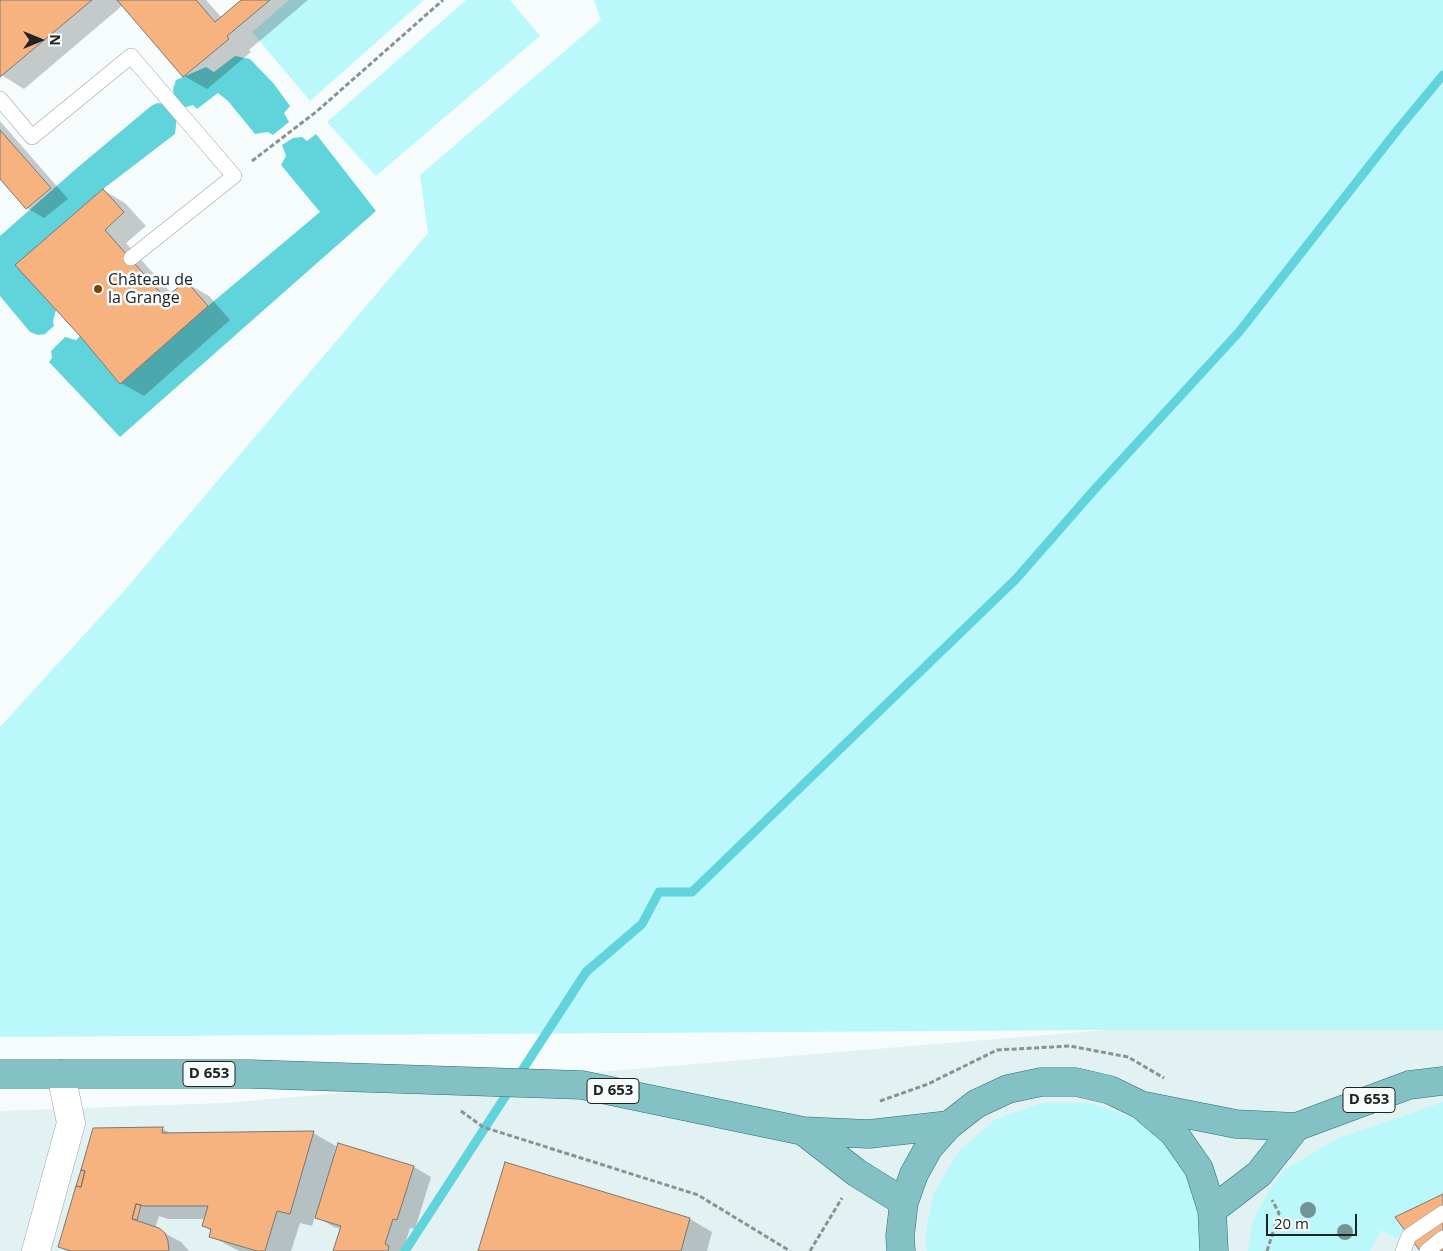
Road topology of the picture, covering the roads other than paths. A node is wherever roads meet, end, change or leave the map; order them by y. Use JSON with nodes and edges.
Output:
{"nodes":[{"id":1,"x":0,"y":99,"type":"edge"},
{"id":2,"x":131,"y":258,"type":"dead end"},
{"id":3,"x":0,"y":1074,"type":"edge"},
{"id":4,"x":61,"y":1074,"type":"junction"},
{"id":5,"x":1443,"y":1081,"type":"edge"},
{"id":6,"x":1141,"y":1105,"type":"junction"},
{"id":7,"x":948,"y":1125,"type":"junction"},
{"id":8,"x":1296,"y":1127,"type":"junction"},
{"id":9,"x":803,"y":1131,"type":"junction"},
{"id":10,"x":904,"y":1202,"type":"junction"},
{"id":11,"x":1212,"y":1210,"type":"junction"},
{"id":12,"x":1443,"y":1213,"type":"edge"},
{"id":13,"x":1443,"y":1238,"type":"edge"},
{"id":14,"x":36,"y":1251,"type":"edge"},
{"id":15,"x":901,"y":1251,"type":"edge"},
{"id":16,"x":1214,"y":1251,"type":"edge"},
{"id":17,"x":1403,"y":1251,"type":"edge"},
{"id":18,"x":1427,"y":1251,"type":"edge"}],
"edges":[{"from":1,"to":2,"type":"lane"},
{"from":3,"to":4,"type":"main road","number":"D 653"},
{"from":4,"to":9,"type":"main road","number":"D 653"},
{"from":4,"to":14,"type":"street"},
{"from":5,"to":8,"type":"main road","number":"D 653"},
{"from":6,"to":7,"type":"main road"},
{"from":6,"to":8,"type":"main road"},
{"from":6,"to":11,"type":"main road"},
{"from":7,"to":9,"type":"main road"},
{"from":7,"to":10,"type":"main road"},
{"from":8,"to":11,"type":"main road"},
{"from":9,"to":10,"type":"main road"},
{"from":10,"to":15,"type":"main road"},
{"from":11,"to":16,"type":"main road"},
{"from":12,"to":17,"type":"lane"},
{"from":13,"to":18,"type":"lane"}]}
